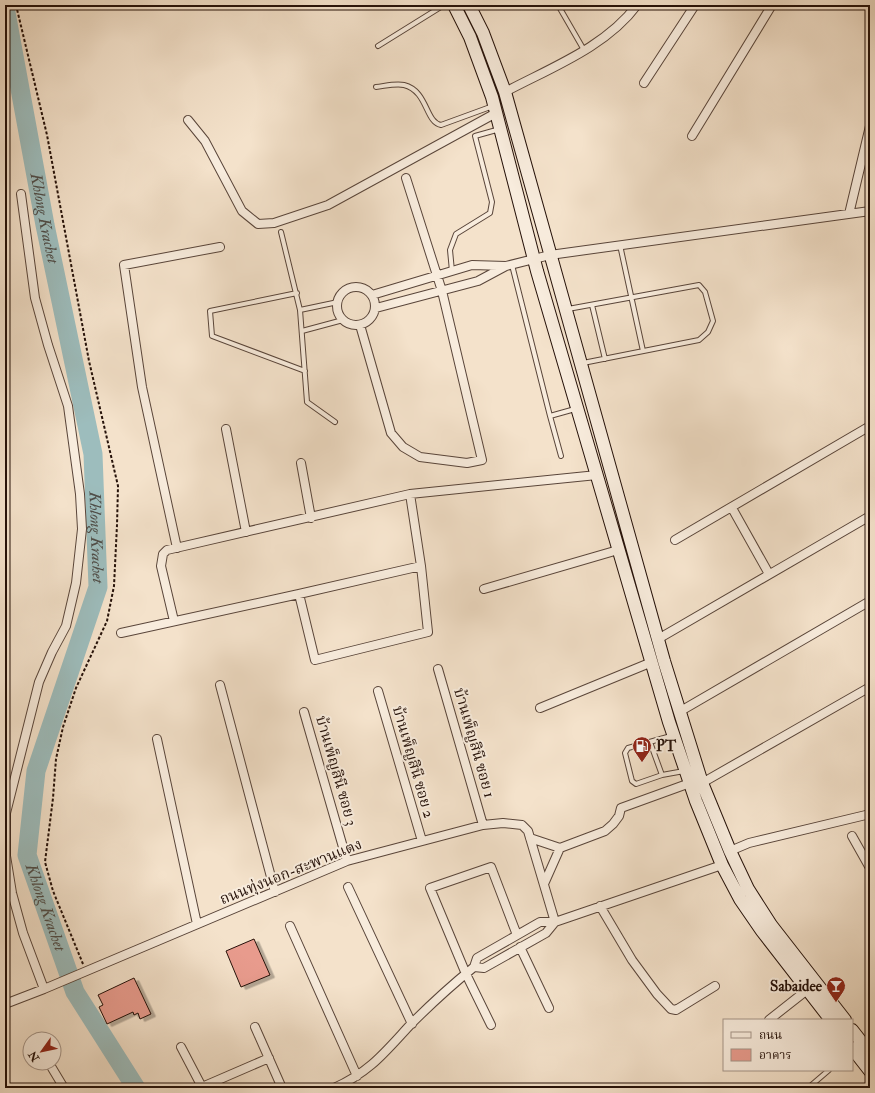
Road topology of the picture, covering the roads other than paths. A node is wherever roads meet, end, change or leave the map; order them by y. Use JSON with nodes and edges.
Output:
{"nodes":[{"id":1,"x":444,"y":5,"type":"edge"},
{"id":2,"x":454,"y":5,"type":"edge"},
{"id":3,"x":470,"y":5,"type":"edge"},
{"id":4,"x":558,"y":5,"type":"edge"},
{"id":5,"x":637,"y":5,"type":"edge"},
{"id":6,"x":696,"y":5,"type":"edge"},
{"id":7,"x":772,"y":5,"type":"edge"},
{"id":8,"x":378,"y":46,"type":"dead end"},
{"id":9,"x":584,"y":50,"type":"junction"},
{"id":10,"x":644,"y":83,"type":"dead end"},
{"id":11,"x":376,"y":87,"type":"dead end"},
{"id":12,"x":505,"y":92,"type":"junction"},
{"id":13,"x":495,"y":110,"type":"junction"},
{"id":14,"x":188,"y":120,"type":"dead end"},
{"id":15,"x":870,"y":126,"type":"edge"},
{"id":16,"x":500,"y":129,"type":"junction"},
{"id":17,"x":692,"y":136,"type":"dead end"},
{"id":18,"x":406,"y":178,"type":"dead end"},
{"id":19,"x":21,"y":194,"type":"dead end"},
{"id":20,"x":870,"y":211,"type":"edge"},
{"id":21,"x":849,"y":214,"type":"junction"},
{"id":22,"x":281,"y":232,"type":"dead end"},
{"id":23,"x":620,"y":245,"type":"junction"},
{"id":24,"x":220,"y":247,"type":"dead end"},
{"id":25,"x":550,"y":254,"type":"junction"},
{"id":26,"x":534,"y":259,"type":"junction"},
{"id":27,"x":509,"y":265,"type":"junction"},
{"id":28,"x":452,"y":271,"type":"junction"},
{"id":29,"x":437,"y":275,"type":"junction"},
{"id":30,"x":442,"y":290,"type":"junction"},
{"id":31,"x":296,"y":293,"type":"junction"},
{"id":32,"x":372,"y":295,"type":"junction"},
{"id":33,"x":631,"y":297,"type":"junction"},
{"id":34,"x":338,"y":302,"type":"junction"},
{"id":35,"x":592,"y":305,"type":"junction"},
{"id":36,"x":376,"y":308,"type":"junction"},
{"id":37,"x":566,"y":309,"type":"junction"},
{"id":38,"x":300,"y":310,"type":"junction"},
{"id":39,"x":343,"y":320,"type":"junction"},
{"id":40,"x":360,"y":325,"type":"junction"},
{"id":41,"x":302,"y":331,"type":"junction"},
{"id":42,"x":643,"y":351,"type":"junction"},
{"id":43,"x":605,"y":359,"type":"junction"},
{"id":44,"x":581,"y":364,"type":"junction"},
{"id":45,"x":305,"y":371,"type":"junction"},
{"id":46,"x":577,"y":409,"type":"junction"},
{"id":47,"x":550,"y":416,"type":"junction"},
{"id":48,"x":335,"y":422,"type":"dead end"},
{"id":49,"x":870,"y":426,"type":"edge"},
{"id":50,"x":226,"y":429,"type":"dead end"},
{"id":51,"x":561,"y":456,"type":"dead end"},
{"id":52,"x":301,"y":463,"type":"dead end"},
{"id":53,"x":597,"y":475,"type":"junction"},
{"id":54,"x":410,"y":494,"type":"junction"},
{"id":55,"x":732,"y":508,"type":"junction"},
{"id":56,"x":870,"y":516,"type":"edge"},
{"id":57,"x":311,"y":518,"type":"junction"},
{"id":58,"x":246,"y":532,"type":"junction"},
{"id":59,"x":675,"y":540,"type":"dead end"},
{"id":60,"x":177,"y":548,"type":"junction"},
{"id":61,"x":618,"y":550,"type":"junction"},
{"id":62,"x":420,"y":566,"type":"junction"},
{"id":63,"x":769,"y":574,"type":"junction"},
{"id":64,"x":484,"y":589,"type":"dead end"},
{"id":65,"x":299,"y":594,"type":"junction"},
{"id":66,"x":870,"y":601,"type":"edge"},
{"id":67,"x":174,"y":621,"type":"junction"},
{"id":68,"x":121,"y":632,"type":"dead end"},
{"id":69,"x":658,"y":639,"type":"junction"},
{"id":70,"x":652,"y":662,"type":"junction"},
{"id":71,"x":438,"y":670,"type":"dead end"},
{"id":72,"x":220,"y":685,"type":"dead end"},
{"id":73,"x":870,"y":687,"type":"edge"},
{"id":74,"x":378,"y":691,"type":"dead end"},
{"id":75,"x":540,"y":708,"type":"dead end"},
{"id":76,"x":304,"y":712,"type":"dead end"},
{"id":77,"x":680,"y":712,"type":"junction"},
{"id":78,"x":674,"y":735,"type":"junction"},
{"id":79,"x":158,"y":739,"type":"dead end"},
{"id":80,"x":650,"y":742,"type":"junction"},
{"id":81,"x":686,"y":770,"type":"junction"},
{"id":82,"x":662,"y":776,"type":"junction"},
{"id":83,"x":696,"y":783,"type":"junction"},
{"id":84,"x":870,"y":814,"type":"edge"},
{"id":85,"x":483,"y":825,"type":"junction"},
{"id":86,"x":852,"y":836,"type":"dead end"},
{"id":87,"x":530,"y":838,"type":"junction"},
{"id":88,"x":422,"y":841,"type":"junction"},
{"id":89,"x":560,"y":848,"type":"junction"},
{"id":90,"x":730,"y":851,"type":"junction"},
{"id":91,"x":347,"y":861,"type":"junction"},
{"id":92,"x":722,"y":865,"type":"junction"},
{"id":93,"x":870,"y":868,"type":"edge"},
{"id":94,"x":544,"y":884,"type":"junction"},
{"id":95,"x":348,"y":887,"type":"dead end"},
{"id":96,"x":275,"y":892,"type":"junction"},
{"id":97,"x":600,"y":906,"type":"junction"},
{"id":98,"x":555,"y":922,"type":"junction"},
{"id":99,"x":197,"y":924,"type":"junction"},
{"id":100,"x":290,"y":926,"type":"dead end"},
{"id":101,"x":517,"y":935,"type":"junction"},
{"id":102,"x":520,"y":947,"type":"junction"},
{"id":103,"x":474,"y":967,"type":"junction"},
{"id":104,"x":466,"y":974,"type":"junction"},
{"id":105,"x":715,"y":986,"type":"dead end"},
{"id":106,"x":44,"y":989,"type":"junction"},
{"id":107,"x":807,"y":990,"type":"junction"},
{"id":108,"x":5,"y":1004,"type":"edge"},
{"id":109,"x":549,"y":1008,"type":"dead end"},
{"id":110,"x":770,"y":1019,"type":"edge"},
{"id":111,"x":830,"y":1019,"type":"edge"},
{"id":112,"x":843,"y":1019,"type":"edge"},
{"id":113,"x":412,"y":1024,"type":"junction"},
{"id":114,"x":491,"y":1025,"type":"dead end"},
{"id":115,"x":255,"y":1027,"type":"dead end"},
{"id":116,"x":853,"y":1031,"type":"edge"},
{"id":117,"x":181,"y":1047,"type":"dead end"},
{"id":118,"x":853,"y":1050,"type":"edge"},
{"id":119,"x":870,"y":1053,"type":"edge"},
{"id":120,"x":269,"y":1058,"type":"junction"},
{"id":121,"x":54,"y":1071,"type":"edge"},
{"id":122,"x":828,"y":1071,"type":"edge"},
{"id":123,"x":870,"y":1071,"type":"edge"},
{"id":124,"x":357,"y":1076,"type":"junction"},
{"id":125,"x":64,"y":1088,"type":"edge"},
{"id":126,"x":282,"y":1088,"type":"edge"},
{"id":127,"x":334,"y":1088,"type":"edge"},
{"id":128,"x":808,"y":1088,"type":"edge"}],
"edges":[{"from":1,"to":8,"type":"lane"},
{"from":2,"to":13,"type":"street"},
{"from":3,"to":12,"type":"street"},
{"from":4,"to":9,"type":"lane"},
{"from":5,"to":9,"type":"street"},
{"from":6,"to":10,"type":"street"},
{"from":7,"to":17,"type":"street"},
{"from":9,"to":12,"type":"street"},
{"from":11,"to":13,"type":"lane"},
{"from":12,"to":25,"type":"street"},
{"from":13,"to":14,"type":"street"},
{"from":13,"to":16,"type":"street"},
{"from":15,"to":21,"type":"street"},
{"from":16,"to":26,"type":"street"},
{"from":16,"to":28,"type":"lane"},
{"from":18,"to":29,"type":"street"},
{"from":19,"to":106,"type":"street"},
{"from":20,"to":21,"type":"street"},
{"from":21,"to":23,"type":"street"},
{"from":22,"to":31,"type":"lane"},
{"from":23,"to":25,"type":"street"},
{"from":23,"to":33,"type":"lane"},
{"from":24,"to":60,"type":"street"},
{"from":25,"to":26,"type":"street"},
{"from":25,"to":37,"type":"street"},
{"from":26,"to":27,"type":"street"},
{"from":26,"to":46,"type":"street"},
{"from":27,"to":28,"type":"street"},
{"from":27,"to":30,"type":"street"},
{"from":27,"to":47,"type":"lane"},
{"from":28,"to":29,"type":"street"},
{"from":29,"to":30,"type":"street"},
{"from":29,"to":32,"type":"street"},
{"from":30,"to":36,"type":"street"},
{"from":30,"to":40,"type":"street"},
{"from":31,"to":38,"type":"lane"},
{"from":31,"to":45,"type":"lane"},
{"from":32,"to":34,"type":"street"},
{"from":32,"to":36,"type":"street"},
{"from":33,"to":35,"type":"lane"},
{"from":33,"to":42,"type":"lane"},
{"from":33,"to":42,"type":"lane"},
{"from":34,"to":38,"type":"lane"},
{"from":34,"to":39,"type":"street"},
{"from":35,"to":37,"type":"lane"},
{"from":35,"to":43,"type":"lane"},
{"from":36,"to":40,"type":"street"},
{"from":37,"to":44,"type":"street"},
{"from":38,"to":41,"type":"lane"},
{"from":39,"to":40,"type":"street"},
{"from":39,"to":41,"type":"lane"},
{"from":41,"to":45,"type":"lane"},
{"from":42,"to":43,"type":"lane"},
{"from":43,"to":44,"type":"lane"},
{"from":44,"to":69,"type":"street"},
{"from":45,"to":48,"type":"lane"},
{"from":46,"to":47,"type":"lane"},
{"from":46,"to":53,"type":"street"},
{"from":47,"to":51,"type":"lane"},
{"from":49,"to":55,"type":"street"},
{"from":50,"to":58,"type":"street"},
{"from":52,"to":57,"type":"street"},
{"from":53,"to":54,"type":"street"},
{"from":53,"to":61,"type":"street"},
{"from":54,"to":57,"type":"street"},
{"from":54,"to":62,"type":"street"},
{"from":55,"to":59,"type":"street"},
{"from":55,"to":63,"type":"street"},
{"from":56,"to":63,"type":"street"},
{"from":57,"to":58,"type":"street"},
{"from":58,"to":60,"type":"street"},
{"from":60,"to":67,"type":"street"},
{"from":61,"to":64,"type":"street"},
{"from":61,"to":70,"type":"street"},
{"from":62,"to":65,"type":"street"},
{"from":62,"to":65,"type":"street"},
{"from":63,"to":69,"type":"street"},
{"from":65,"to":67,"type":"street"},
{"from":66,"to":77,"type":"street"},
{"from":67,"to":68,"type":"street"},
{"from":69,"to":77,"type":"street"},
{"from":70,"to":75,"type":"street"},
{"from":70,"to":78,"type":"street"},
{"from":71,"to":85,"type":"street","name":"บ้านเพ็ญสินี ซอย 1"},
{"from":72,"to":96,"type":"street"},
{"from":73,"to":83,"type":"street"},
{"from":74,"to":88,"type":"street","name":"บ้านเพ็ญสินี ซอย 2"},
{"from":76,"to":91,"type":"street","name":"บ้านเพ็ญสินี ซอย 3"},
{"from":77,"to":83,"type":"street"},
{"from":78,"to":80,"type":"lane"},
{"from":78,"to":81,"type":"street"},
{"from":79,"to":99,"type":"street"},
{"from":80,"to":82,"type":"lane"},
{"from":80,"to":82,"type":"lane"},
{"from":81,"to":82,"type":"lane"},
{"from":81,"to":83,"type":"street"},
{"from":83,"to":89,"type":"street"},
{"from":83,"to":90,"type":"street"},
{"from":83,"to":92,"type":"street"},
{"from":84,"to":90,"type":"street"},
{"from":85,"to":87,"type":"street","name":"ถนนทุ่งนอก-สะพานแตง"},
{"from":85,"to":88,"type":"street","name":"ถนนทุ่งนอก-สะพานแตง"},
{"from":86,"to":93,"type":"street"},
{"from":87,"to":89,"type":"street"},
{"from":87,"to":94,"type":"street","name":"ถนนทุ่งนอก-สะพานแตง"},
{"from":88,"to":91,"type":"street","name":"ถนนทุ่งนอก-สะพานแตง"},
{"from":89,"to":94,"type":"street"},
{"from":90,"to":112,"type":"street"},
{"from":91,"to":96,"type":"street","name":"ถนนทุ่งนอก-สะพานแตง"},
{"from":92,"to":97,"type":"street"},
{"from":92,"to":107,"type":"street"},
{"from":94,"to":98,"type":"street","name":"ถนนทุ่งนอก-สะพานแตง"},
{"from":95,"to":113,"type":"street"},
{"from":96,"to":99,"type":"street","name":"ถนนทุ่งนอก-สะพานแตง"},
{"from":97,"to":98,"type":"street"},
{"from":97,"to":105,"type":"street"},
{"from":98,"to":101,"type":"street"},
{"from":98,"to":102,"type":"street"},
{"from":99,"to":106,"type":"street","name":"ถนนทุ่งนอก-สะพานแตง"},
{"from":100,"to":124,"type":"street"},
{"from":101,"to":103,"type":"street"},
{"from":101,"to":104,"type":"street"},
{"from":102,"to":103,"type":"street"},
{"from":102,"to":109,"type":"street"},
{"from":103,"to":104,"type":"street"},
{"from":104,"to":113,"type":"street"},
{"from":104,"to":114,"type":"street"},
{"from":106,"to":108,"type":"street","name":"ถนนทุ่งนอก-สะพานแตง"},
{"from":107,"to":110,"type":"street"},
{"from":107,"to":111,"type":"street"},
{"from":113,"to":124,"type":"street"},
{"from":115,"to":120,"type":"street"},
{"from":116,"to":119,"type":"street"},
{"from":117,"to":120,"type":"street"},
{"from":118,"to":123,"type":"street"},
{"from":120,"to":126,"type":"street"},
{"from":121,"to":125,"type":"street"},
{"from":122,"to":128,"type":"lane"},
{"from":124,"to":127,"type":"street"}]}
